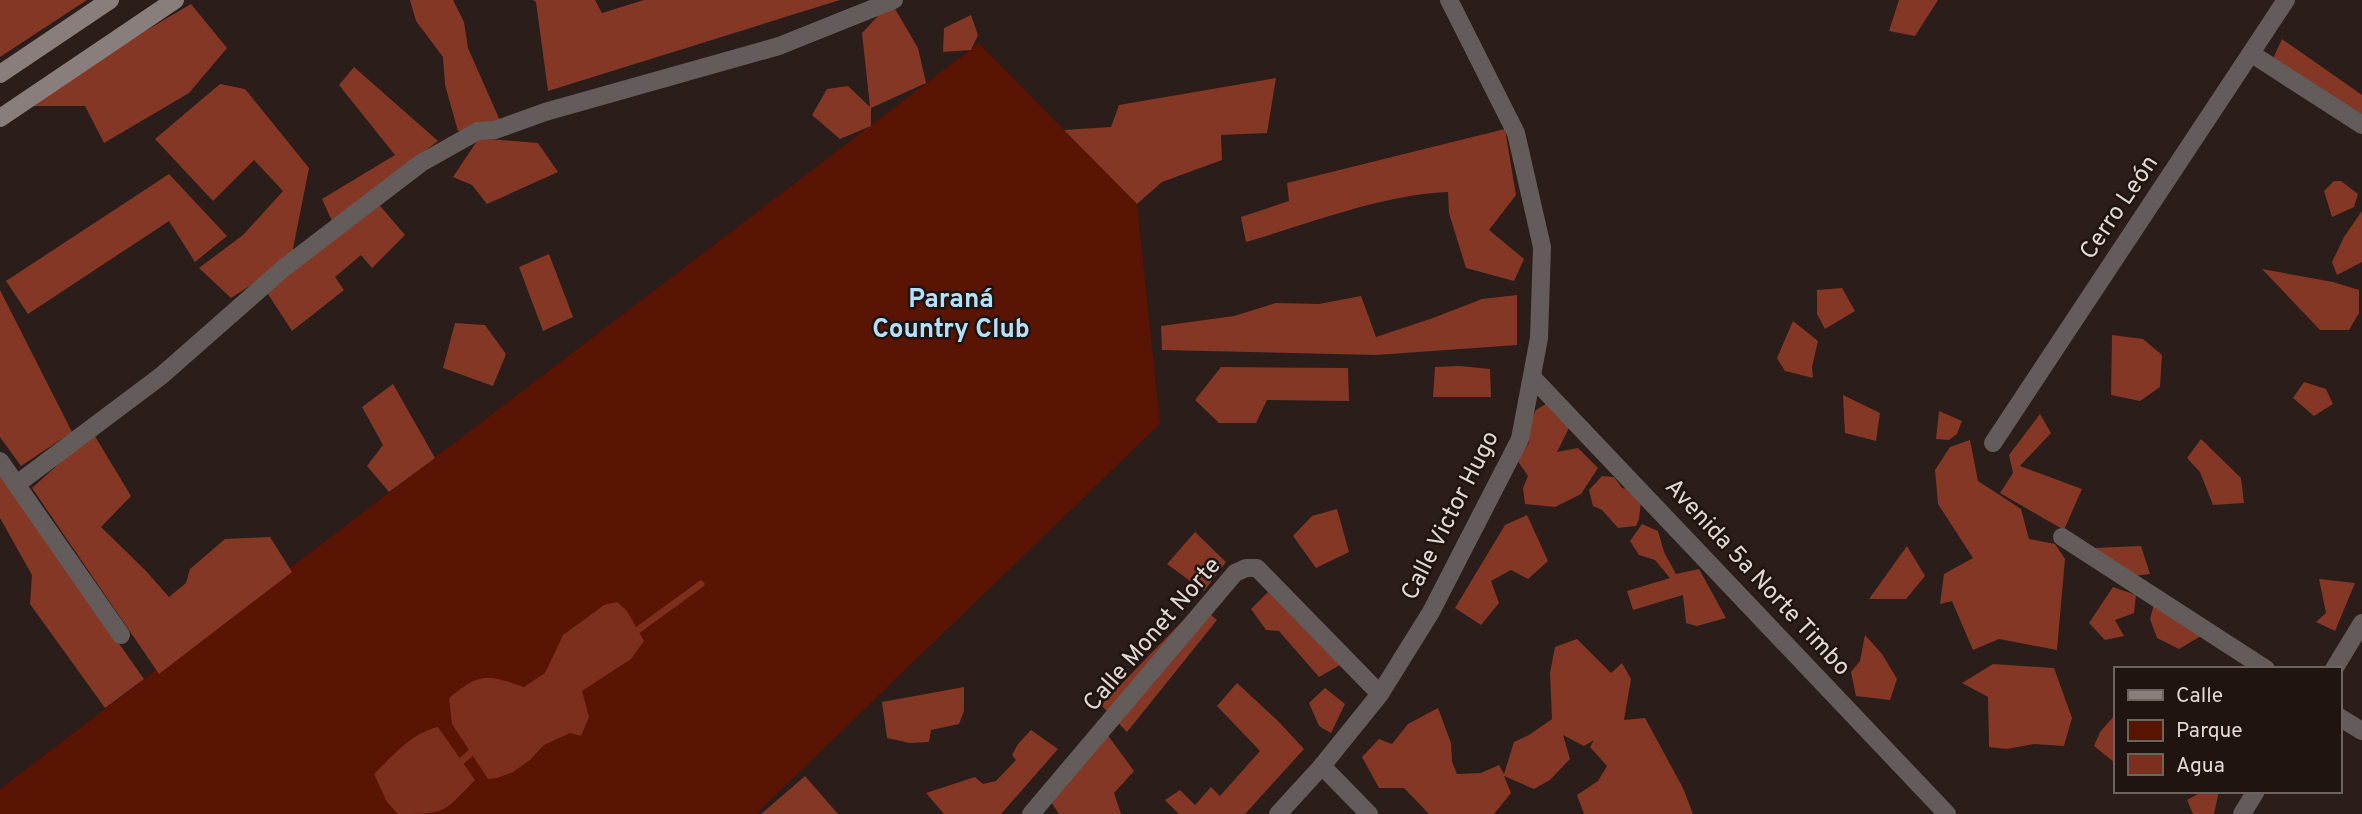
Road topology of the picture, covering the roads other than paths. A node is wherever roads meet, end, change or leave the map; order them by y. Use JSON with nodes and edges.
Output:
{"nodes":[{"id":1,"x":110,"y":0,"type":"edge"},
{"id":2,"x":174,"y":0,"type":"edge"},
{"id":3,"x":894,"y":0,"type":"edge"},
{"id":4,"x":1449,"y":0,"type":"edge"},
{"id":5,"x":2286,"y":0,"type":"edge"},
{"id":6,"x":2252,"y":54,"type":"junction"},
{"id":7,"x":0,"y":74,"type":"edge"},
{"id":8,"x":0,"y":118,"type":"edge"},
{"id":9,"x":2362,"y":125,"type":"edge"},
{"id":10,"x":1532,"y":377,"type":"junction"},
{"id":11,"x":1993,"y":443,"type":"dead end"},
{"id":12,"x":0,"y":461,"type":"edge"},
{"id":13,"x":17,"y":484,"type":"junction"},
{"id":14,"x":2062,"y":537,"type":"dead end"},
{"id":15,"x":2362,"y":623,"type":"edge"},
{"id":16,"x":121,"y":635,"type":"dead end"},
{"id":17,"x":2263,"y":667,"type":"edge"},
{"id":18,"x":2335,"y":667,"type":"edge"},
{"id":19,"x":1380,"y":694,"type":"junction"},
{"id":20,"x":2341,"y":718,"type":"edge"},
{"id":21,"x":2362,"y":731,"type":"edge"},
{"id":22,"x":1322,"y":766,"type":"junction"},
{"id":23,"x":2255,"y":793,"type":"edge"},
{"id":24,"x":1031,"y":814,"type":"edge"},
{"id":25,"x":1279,"y":814,"type":"edge"},
{"id":26,"x":1369,"y":814,"type":"edge"},
{"id":27,"x":1947,"y":814,"type":"edge"},
{"id":28,"x":2242,"y":814,"type":"edge"}],
"edges":[{"from":1,"to":7,"type":"street"},
{"from":2,"to":8,"type":"street"},
{"from":3,"to":13,"type":"street"},
{"from":4,"to":10,"type":"street","name":"Calle Victor Hugo"},
{"from":5,"to":6,"type":"street","name":"Cerro León"},
{"from":6,"to":9,"type":"street"},
{"from":6,"to":11,"type":"street","name":"Cerro León"},
{"from":10,"to":19,"type":"street","name":"Calle Victor Hugo"},
{"from":10,"to":27,"type":"street","name":"Avenida 5a Norte Timbo"},
{"from":12,"to":13,"type":"street"},
{"from":13,"to":16,"type":"street"},
{"from":14,"to":17,"type":"street"},
{"from":15,"to":18,"type":"street"},
{"from":19,"to":22,"type":"street","name":"Calle Victor Hugo"},
{"from":19,"to":24,"type":"street","name":"Calle Monet Norte"},
{"from":20,"to":21,"type":"street"},
{"from":22,"to":25,"type":"street","name":"Calle Victor Hugo"},
{"from":22,"to":26,"type":"street"},
{"from":23,"to":28,"type":"street"}]}
